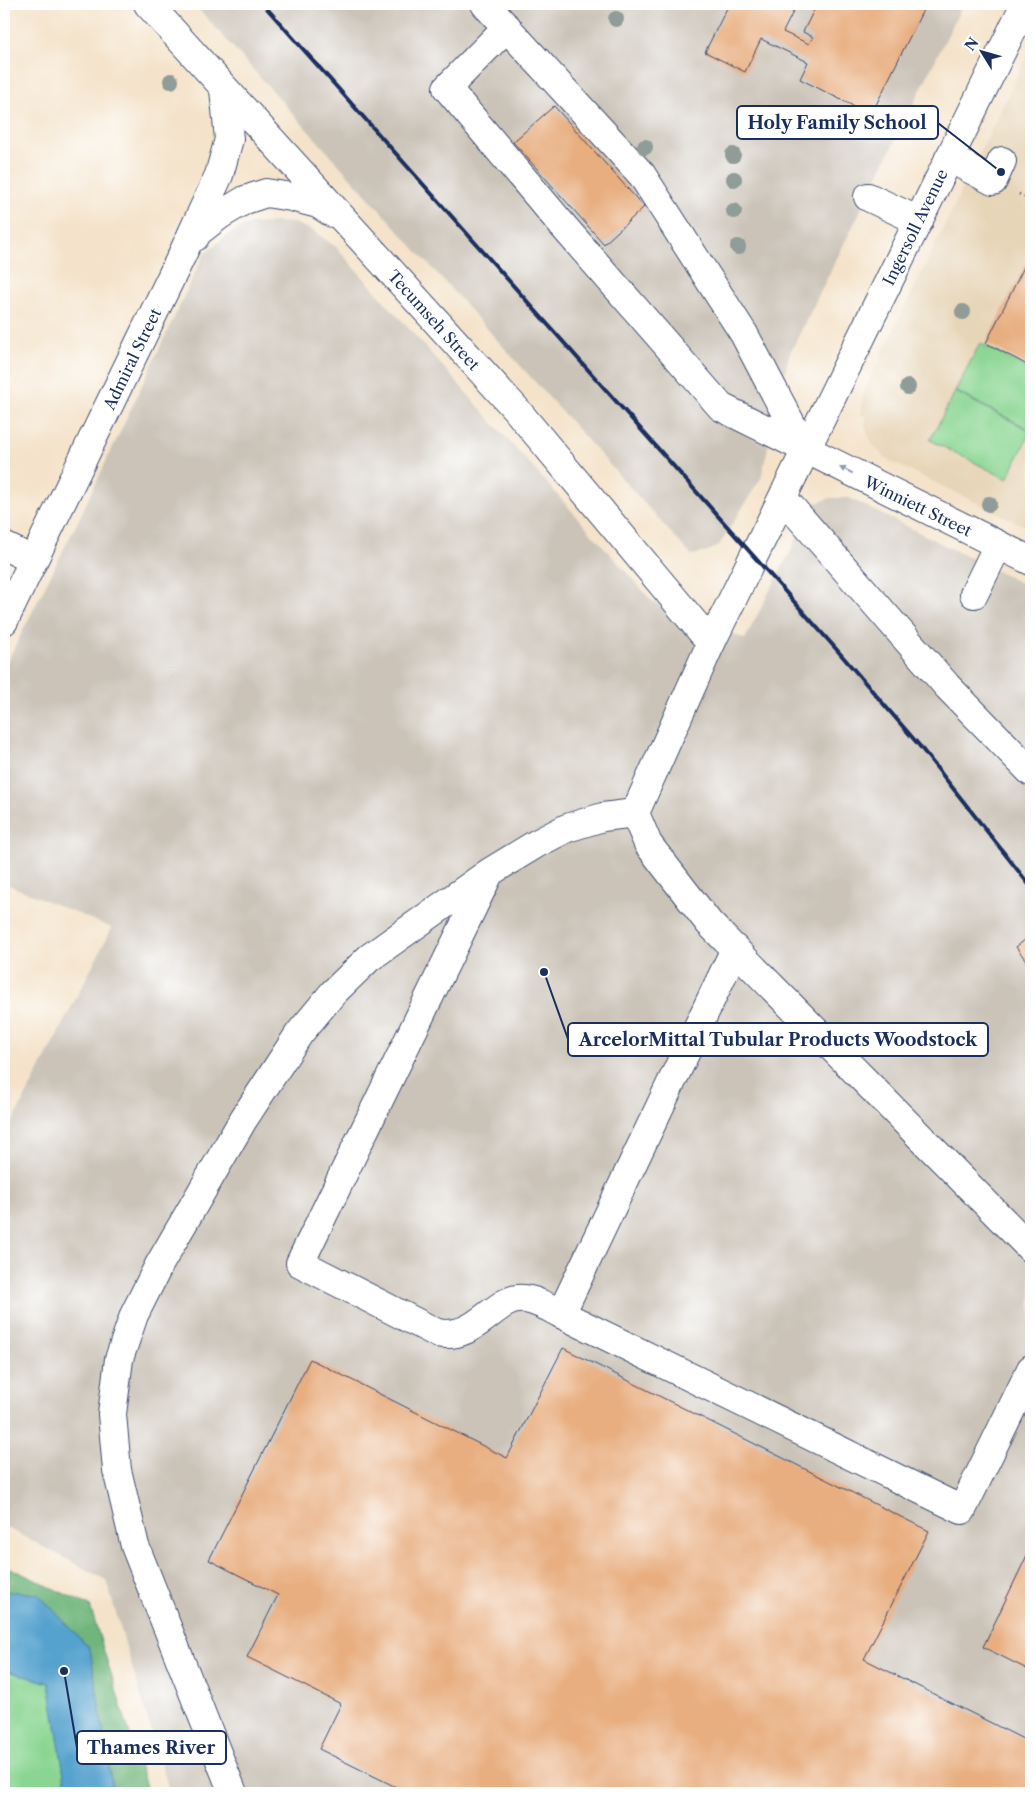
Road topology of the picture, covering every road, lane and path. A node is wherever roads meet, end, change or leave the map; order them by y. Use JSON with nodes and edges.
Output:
{"nodes":[{"id":1,"x":148,"y":4,"type":"edge"},
{"id":2,"x":485,"y":4,"type":"edge"},
{"id":3,"x":1025,"y":4,"type":"edge"},
{"id":4,"x":507,"y":27,"type":"junction"},
{"id":5,"x":224,"y":89,"type":"junction"},
{"id":6,"x":949,"y":158,"type":"junction"},
{"id":7,"x":1002,"y":161,"type":"dead end"},
{"id":8,"x":868,"y":197,"type":"dead end"},
{"id":9,"x":343,"y":221,"type":"junction"},
{"id":10,"x":919,"y":221,"type":"junction"},
{"id":11,"x":181,"y":257,"type":"junction"},
{"id":12,"x":805,"y":450,"type":"junction"},
{"id":13,"x":783,"y":498,"type":"junction"},
{"id":14,"x":998,"y":545,"type":"junction"},
{"id":15,"x":4,"y":546,"type":"edge"},
{"id":16,"x":33,"y":560,"type":"junction"},
{"id":17,"x":1031,"y":561,"type":"edge"},
{"id":18,"x":974,"y":594,"type":"dead end"},
{"id":19,"x":4,"y":621,"type":"edge"},
{"id":20,"x":711,"y":643,"type":"junction"},
{"id":21,"x":1031,"y":772,"type":"edge"},
{"id":22,"x":635,"y":812,"type":"junction"},
{"id":23,"x":490,"y":872,"type":"junction"},
{"id":24,"x":735,"y":949,"type":"junction"},
{"id":25,"x":1031,"y":1249,"type":"edge"},
{"id":26,"x":561,"y":1314,"type":"junction"},
{"id":27,"x":1031,"y":1369,"type":"edge"},
{"id":28,"x":233,"y":1793,"type":"edge"}],
"edges":[{"from":1,"to":5,"type":"street","name":"Tecumseh Street"},
{"from":2,"to":4,"type":"street"},
{"from":3,"to":6,"type":"street","name":"Ingersoll Avenue"},
{"from":4,"to":12,"type":"street"},
{"from":4,"to":12,"type":"street","name":"Winniett Street"},
{"from":5,"to":9,"type":"street","name":"Tecumseh Street"},
{"from":5,"to":11,"type":"street","name":"Admiral Street"},
{"from":6,"to":7,"type":"street"},
{"from":6,"to":10,"type":"street","name":"Ingersoll Avenue"},
{"from":8,"to":10,"type":"street"},
{"from":9,"to":11,"type":"street"},
{"from":9,"to":20,"type":"street","name":"Tecumseh Street"},
{"from":10,"to":12,"type":"street","name":"Ingersoll Avenue"},
{"from":11,"to":16,"type":"street","name":"Admiral Street"},
{"from":12,"to":13,"type":"street","name":"Ingersoll Avenue"},
{"from":14,"to":12,"type":"street","name":"Winniett Street","one_way":true},
{"from":13,"to":20,"type":"street","name":"Ingersoll Avenue"},
{"from":13,"to":21,"type":"street"},
{"from":14,"to":17,"type":"street","name":"Winniett Street"},
{"from":14,"to":18,"type":"street"},
{"from":15,"to":16,"type":"street"},
{"from":16,"to":19,"type":"street","name":"Admiral Street"},
{"from":20,"to":22,"type":"street","name":"Ingersoll Avenue"},
{"from":22,"to":23,"type":"street"},
{"from":22,"to":24,"type":"street"},
{"from":23,"to":26,"type":"street"},
{"from":23,"to":28,"type":"street"},
{"from":24,"to":25,"type":"street"},
{"from":24,"to":26,"type":"street"},
{"from":26,"to":27,"type":"street"}]}
